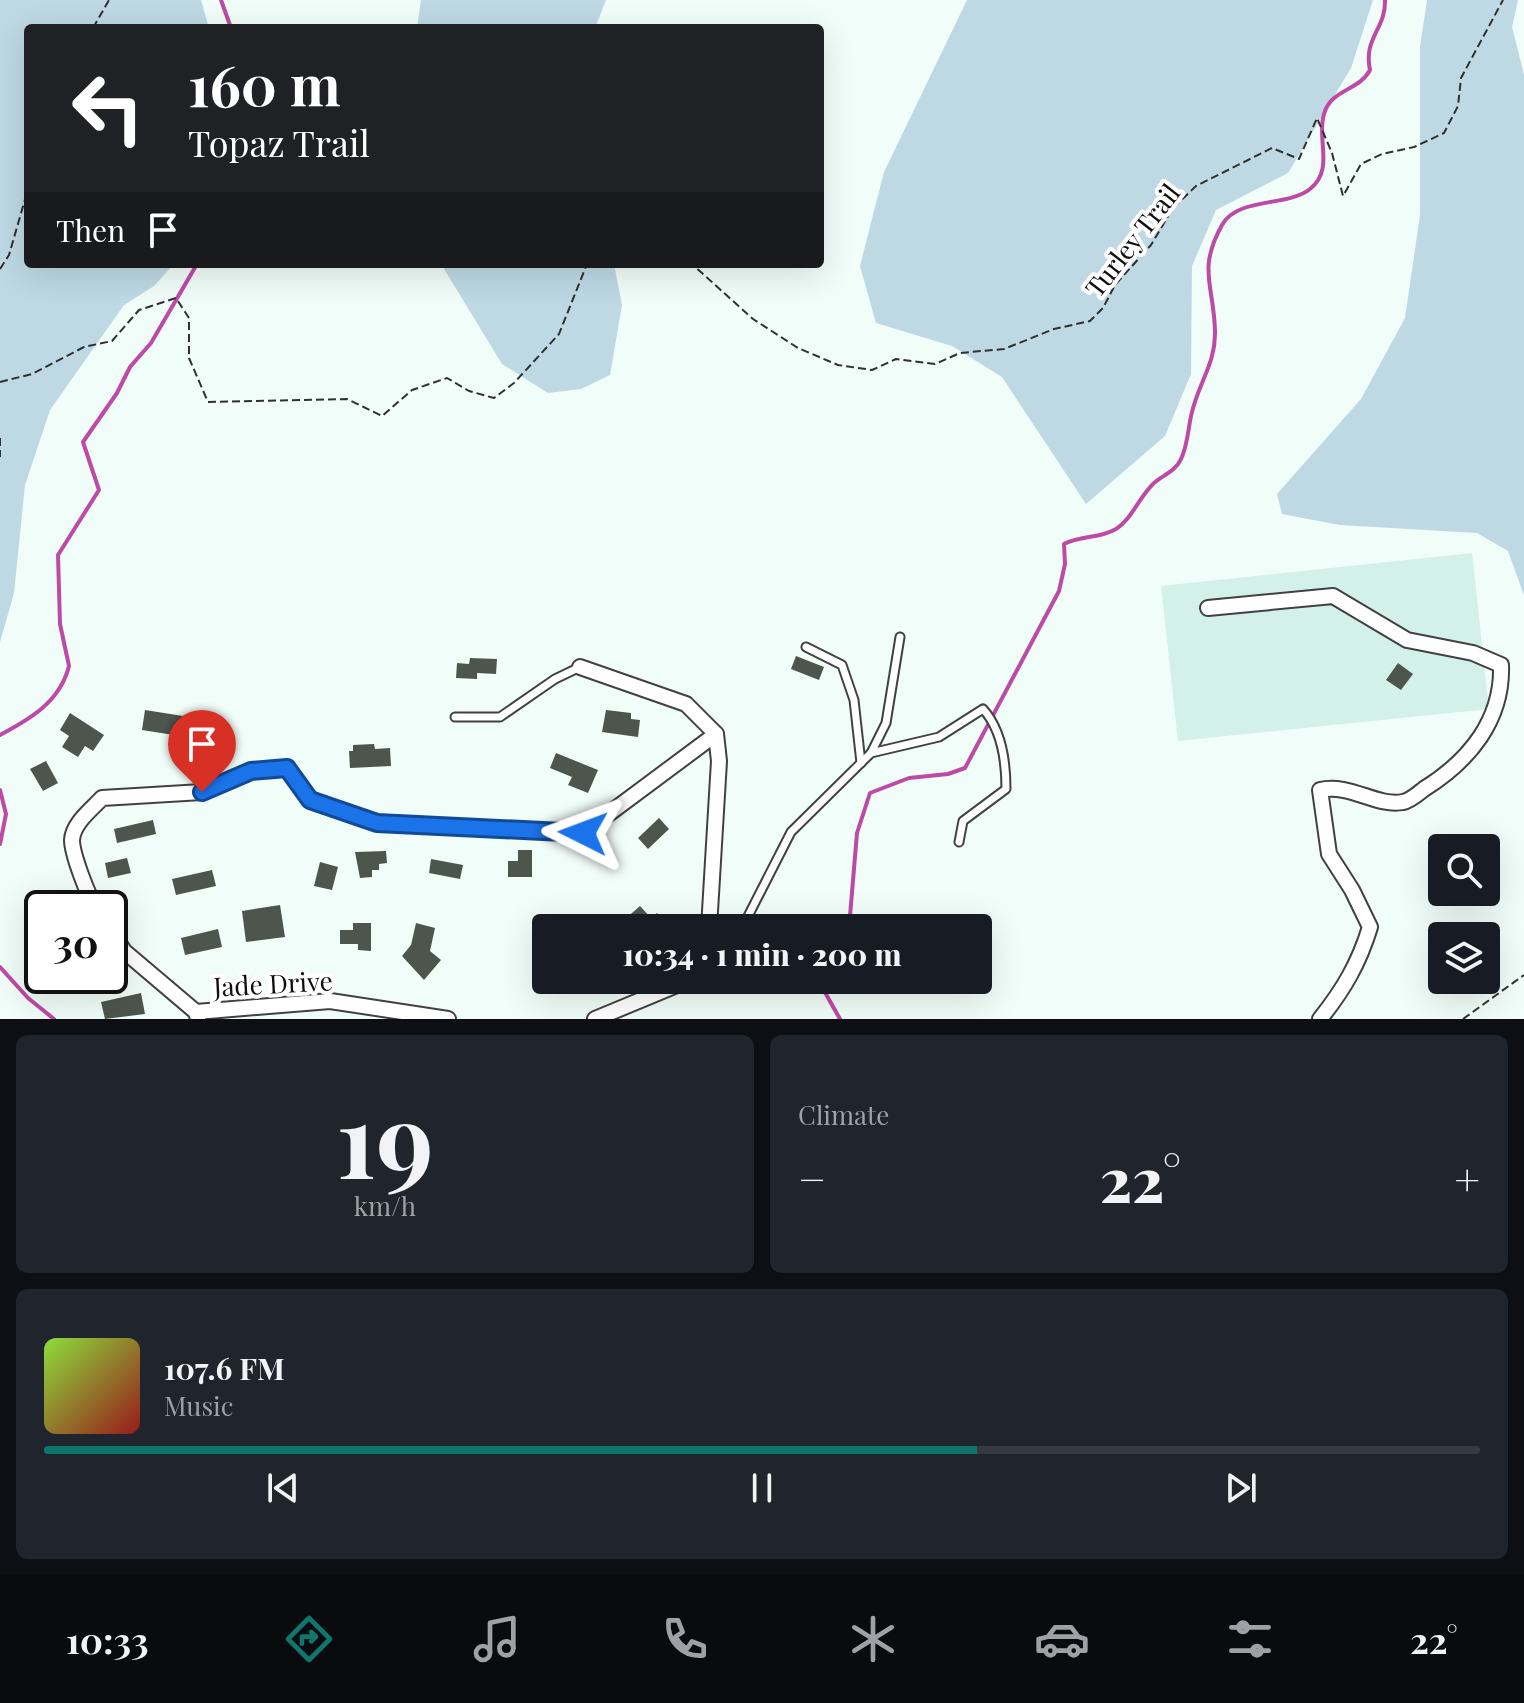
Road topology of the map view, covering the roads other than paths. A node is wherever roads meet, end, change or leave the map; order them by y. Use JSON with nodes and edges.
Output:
{"nodes":[{"id":1,"x":1208,"y":608,"type":"dead end"},
{"id":2,"x":900,"y":637,"type":"dead end"},
{"id":3,"x":806,"y":647,"type":"dead end"},
{"id":4,"x":580,"y":667,"type":"joint"},
{"id":5,"x":455,"y":717,"type":"dead end"},
{"id":6,"x":716,"y":734,"type":"junction"},
{"id":7,"x":871,"y":753,"type":"junction"},
{"id":8,"x":861,"y":763,"type":"junction"},
{"id":9,"x":959,"y":842,"type":"dead end"},
{"id":10,"x":87,"y":890,"type":"edge"},
{"id":11,"x":710,"y":914,"type":"edge"},
{"id":12,"x":749,"y":914,"type":"edge"},
{"id":13,"x":128,"y":954,"type":"edge"},
{"id":14,"x":655,"y":994,"type":"edge"},
{"id":15,"x":198,"y":1015,"type":"edge"},
{"id":16,"x":448,"y":1019,"type":"edge"},
{"id":17,"x":595,"y":1019,"type":"edge"},
{"id":18,"x":1320,"y":1019,"type":"edge"}],
"edges":[{"from":1,"to":18,"type":"street"},
{"from":2,"to":7,"type":"lane"},
{"from":3,"to":8,"type":"lane"},
{"from":4,"to":5,"type":"lane"},
{"from":4,"to":6,"type":"street"},
{"from":6,"to":10,"type":"street"},
{"from":6,"to":11,"type":"street"},
{"from":7,"to":8,"type":"lane"},
{"from":7,"to":9,"type":"lane"},
{"from":8,"to":12,"type":"lane"},
{"from":13,"to":15,"type":"street"},
{"from":14,"to":17,"type":"street"},
{"from":15,"to":16,"type":"street","name":"Jade Drive"}]}
